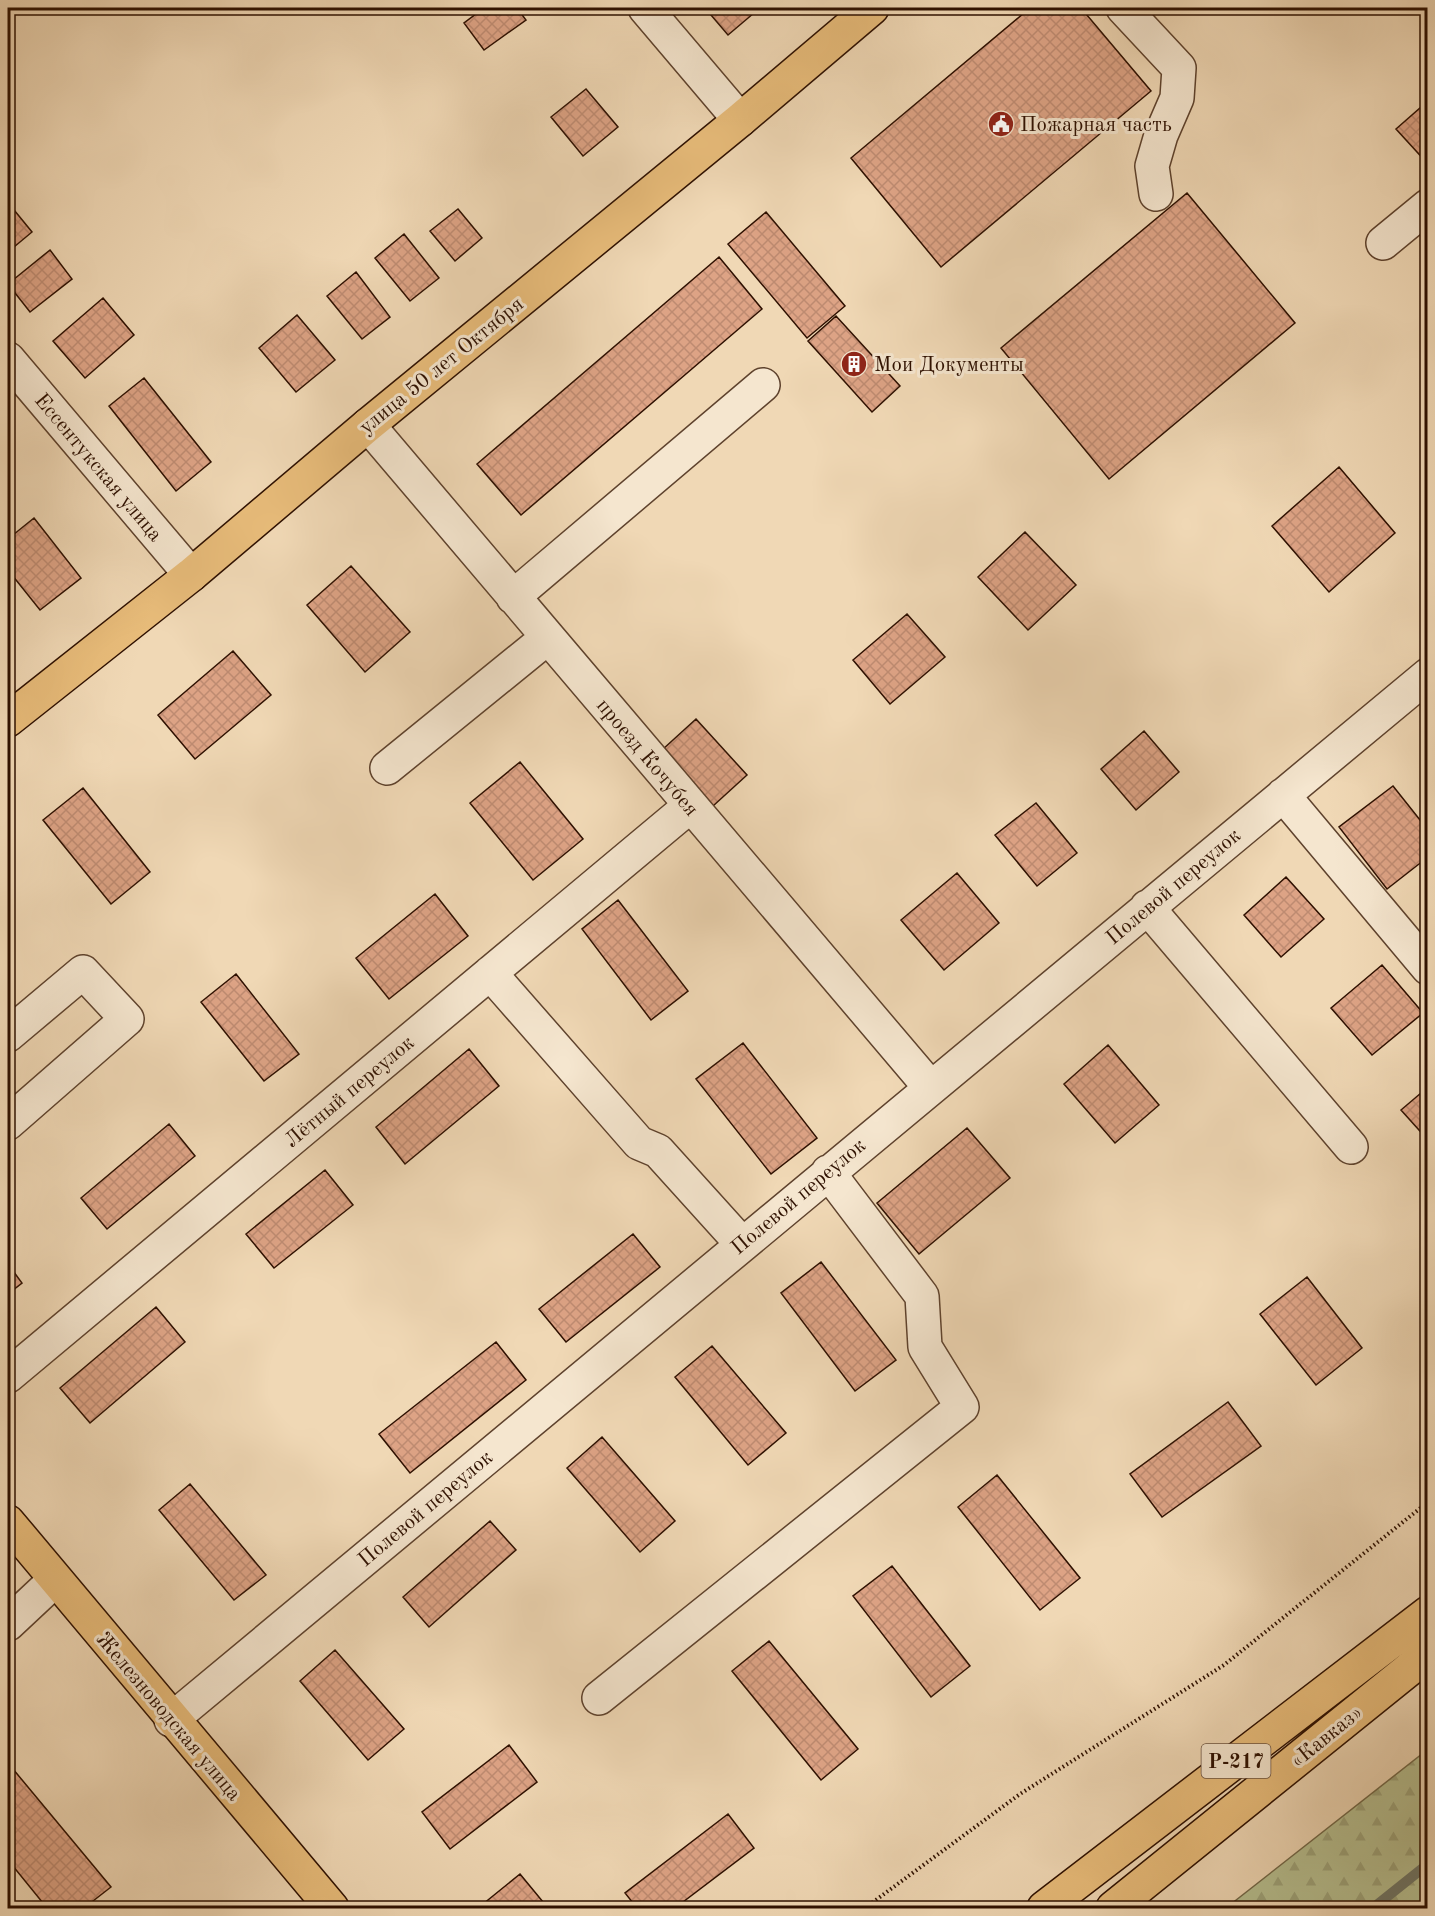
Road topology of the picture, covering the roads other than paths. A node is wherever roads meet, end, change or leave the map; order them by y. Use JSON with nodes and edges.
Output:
{"nodes":[{"id":1,"x":645,"y":8,"type":"edge"},
{"id":2,"x":872,"y":8,"type":"edge"},
{"id":3,"x":1123,"y":8,"type":"edge"},
{"id":4,"x":740,"y":120,"type":"junction"},
{"id":5,"x":1156,"y":194,"type":"dead end"},
{"id":6,"x":1428,"y":207,"type":"edge"},
{"id":7,"x":1383,"y":243,"type":"dead end"},
{"id":8,"x":8,"y":359,"type":"edge"},
{"id":9,"x":763,"y":385,"type":"dead end"},
{"id":10,"x":368,"y":425,"type":"junction"},
{"id":11,"x":191,"y":575,"type":"junction"},
{"id":12,"x":513,"y":597,"type":"junction"},
{"id":13,"x":547,"y":638,"type":"junction"},
{"id":14,"x":1428,"y":675,"type":"edge"},
{"id":15,"x":8,"y":720,"type":"edge"},
{"id":16,"x":387,"y":768,"type":"dead end"},
{"id":17,"x":1283,"y":795,"type":"junction"},
{"id":18,"x":690,"y":806,"type":"junction"},
{"id":19,"x":1147,"y":907,"type":"junction"},
{"id":20,"x":1428,"y":968,"type":"edge"},
{"id":21,"x":490,"y":973,"type":"junction"},
{"id":22,"x":8,"y":1035,"type":"edge"},
{"id":23,"x":930,"y":1087,"type":"junction"},
{"id":24,"x":8,"y":1123,"type":"edge"},
{"id":25,"x":1351,"y":1147,"type":"dead end"},
{"id":26,"x":828,"y":1172,"type":"junction"},
{"id":27,"x":742,"y":1244,"type":"junction"},
{"id":28,"x":8,"y":1376,"type":"edge"},
{"id":29,"x":8,"y":1522,"type":"edge"},
{"id":30,"x":55,"y":1580,"type":"junction"},
{"id":31,"x":1428,"y":1613,"type":"edge"},
{"id":32,"x":8,"y":1624,"type":"edge"},
{"id":33,"x":1428,"y":1654,"type":"edge"},
{"id":34,"x":599,"y":1698,"type":"dead end"},
{"id":35,"x":171,"y":1720,"type":"junction"},
{"id":36,"x":332,"y":1908,"type":"edge"},
{"id":37,"x":1044,"y":1908,"type":"edge"},
{"id":38,"x":1113,"y":1908,"type":"edge"}],
"edges":[{"from":1,"to":4,"type":"street"},
{"from":2,"to":4,"type":"main road","name":"улица 50 лет Октября"},
{"from":3,"to":5,"type":"street"},
{"from":4,"to":10,"type":"main road","name":"улица 50 лет Октября"},
{"from":6,"to":7,"type":"street"},
{"from":8,"to":11,"type":"street","name":"Ессентукская улица"},
{"from":9,"to":12,"type":"street"},
{"from":10,"to":11,"type":"main road","name":"улица 50 лет Октября"},
{"from":10,"to":12,"type":"street","name":"проезд Кочубея"},
{"from":11,"to":15,"type":"main road","name":"улица 50 лет Октября"},
{"from":12,"to":13,"type":"street","name":"проезд Кочубея"},
{"from":13,"to":16,"type":"street"},
{"from":13,"to":18,"type":"street","name":"проезд Кочубея"},
{"from":14,"to":17,"type":"street","name":"Полевой переулок"},
{"from":17,"to":19,"type":"street","name":"Полевой переулок"},
{"from":17,"to":20,"type":"street"},
{"from":18,"to":21,"type":"street","name":"Лётный переулок"},
{"from":18,"to":23,"type":"street","name":"проезд Кочубея"},
{"from":19,"to":23,"type":"street","name":"Полевой переулок"},
{"from":19,"to":25,"type":"street"},
{"from":21,"to":27,"type":"street"},
{"from":21,"to":28,"type":"street","name":"Лётный переулок"},
{"from":22,"to":24,"type":"street"},
{"from":23,"to":26,"type":"street","name":"Полевой переулок"},
{"from":26,"to":27,"type":"street","name":"Полевой переулок"},
{"from":26,"to":34,"type":"street"},
{"from":27,"to":35,"type":"street","name":"Полевой переулок"},
{"from":29,"to":30,"type":"main road","name":"Железноводская улица"},
{"from":30,"to":32,"type":"street"},
{"from":30,"to":35,"type":"main road","name":"Железноводская улица"},
{"from":31,"to":37,"type":"main road","number":"Р-217"},
{"from":33,"to":38,"type":"main road","name":"«Кавказ»","number":"Р-217"},
{"from":35,"to":36,"type":"main road","name":"Железноводская улица"}]}
